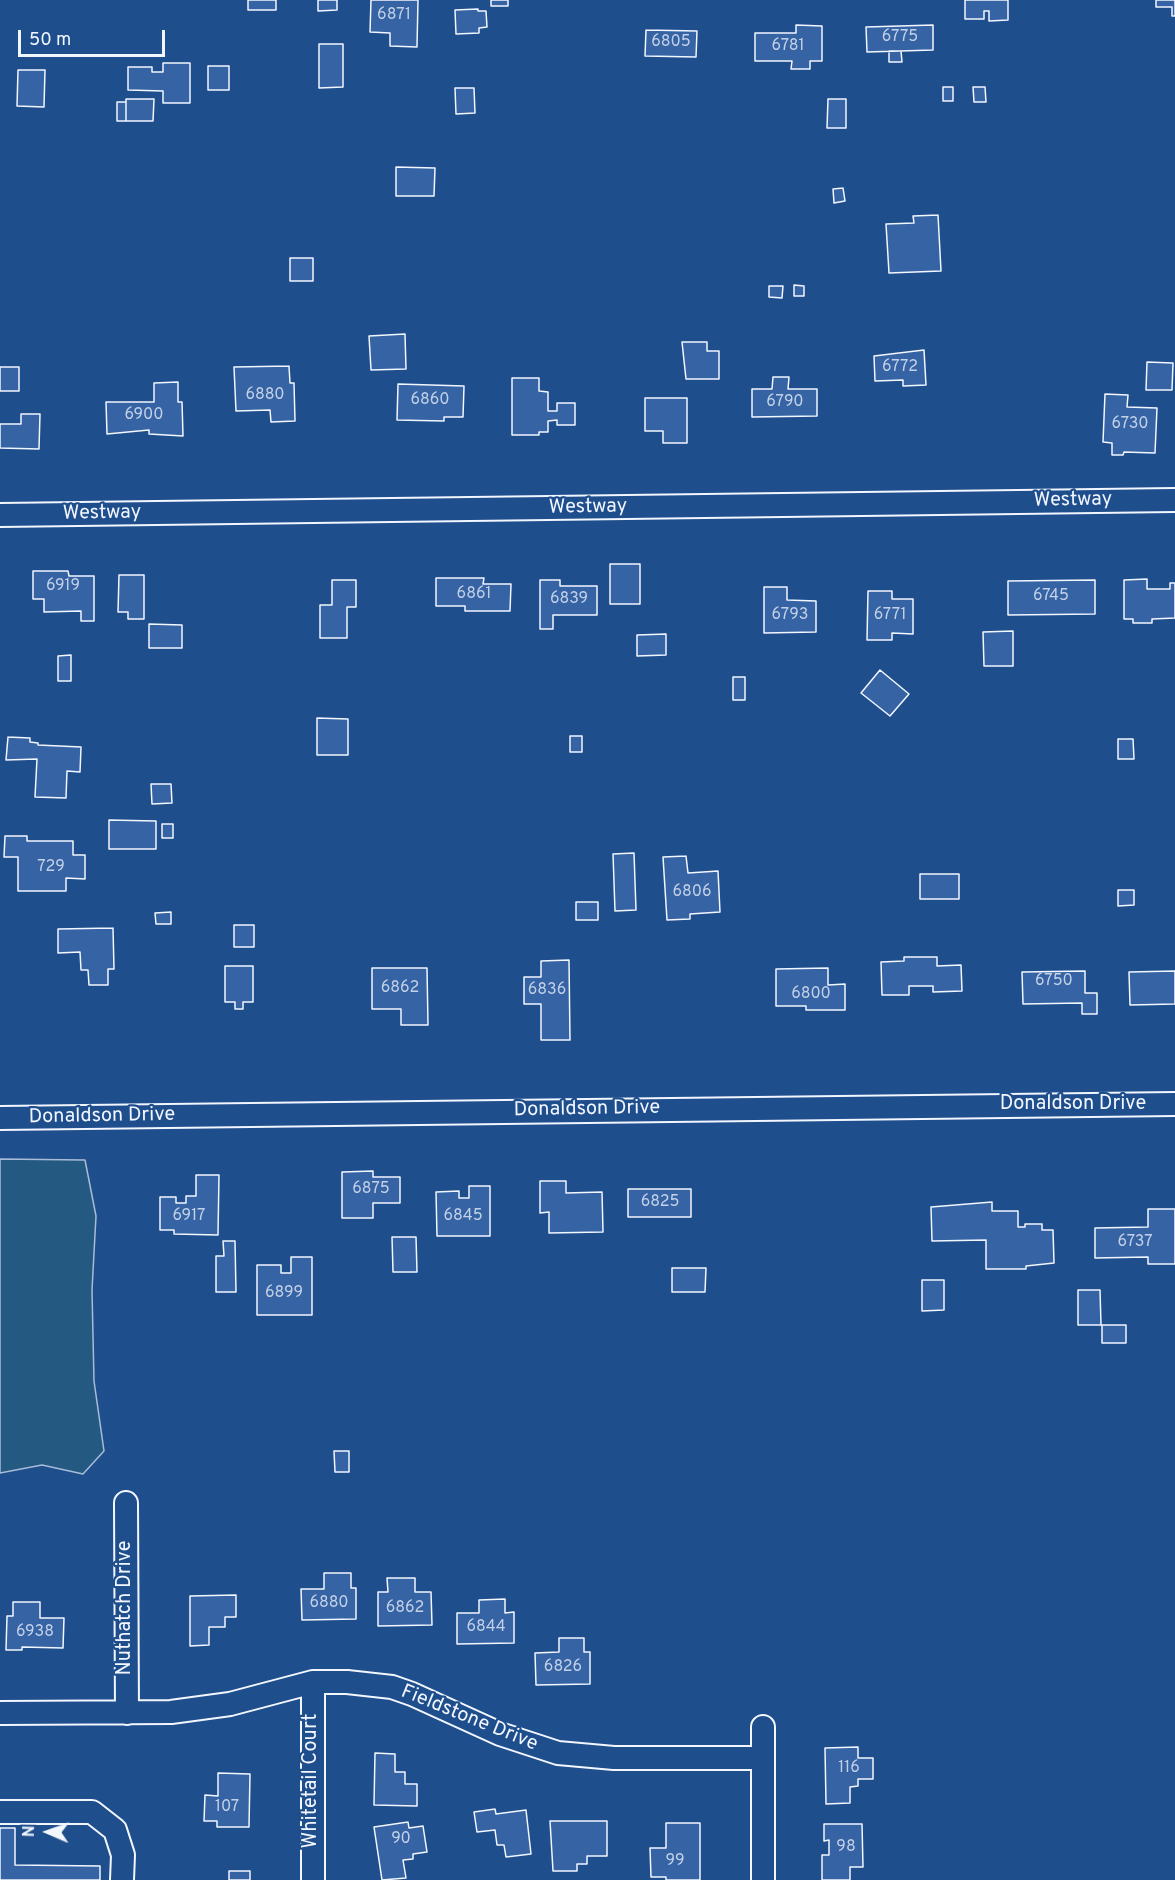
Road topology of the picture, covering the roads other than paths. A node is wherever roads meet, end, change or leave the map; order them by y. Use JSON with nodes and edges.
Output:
{"nodes":[{"id":1,"x":1175,"y":500,"type":"edge"},
{"id":2,"x":0,"y":515,"type":"edge"},
{"id":3,"x":1175,"y":1104,"type":"edge"},
{"id":4,"x":0,"y":1118,"type":"edge"},
{"id":5,"x":126,"y":1503,"type":"dead end"},
{"id":6,"x":313,"y":1682,"type":"junction"},
{"id":7,"x":0,"y":1713,"type":"edge"},
{"id":8,"x":127,"y":1713,"type":"junction"},
{"id":9,"x":763,"y":1727,"type":"dead end"},
{"id":10,"x":762,"y":1758,"type":"junction"},
{"id":11,"x":0,"y":1812,"type":"edge"},
{"id":12,"x":122,"y":1880,"type":"edge"},
{"id":13,"x":313,"y":1880,"type":"edge"},
{"id":14,"x":763,"y":1880,"type":"edge"}],
"edges":[{"from":1,"to":2,"type":"street","name":"Westway"},
{"from":3,"to":4,"type":"street","name":"Donaldson Drive"},
{"from":5,"to":8,"type":"street","name":"Nuthatch Drive"},
{"from":6,"to":8,"type":"street","name":"Fieldstone Drive"},
{"from":6,"to":10,"type":"street","name":"Fieldstone Drive"},
{"from":6,"to":13,"type":"street","name":"Whitetail Court"},
{"from":7,"to":8,"type":"street","name":"Fieldstone Drive"},
{"from":9,"to":10,"type":"street"},
{"from":10,"to":14,"type":"street"},
{"from":11,"to":12,"type":"street"}]}
